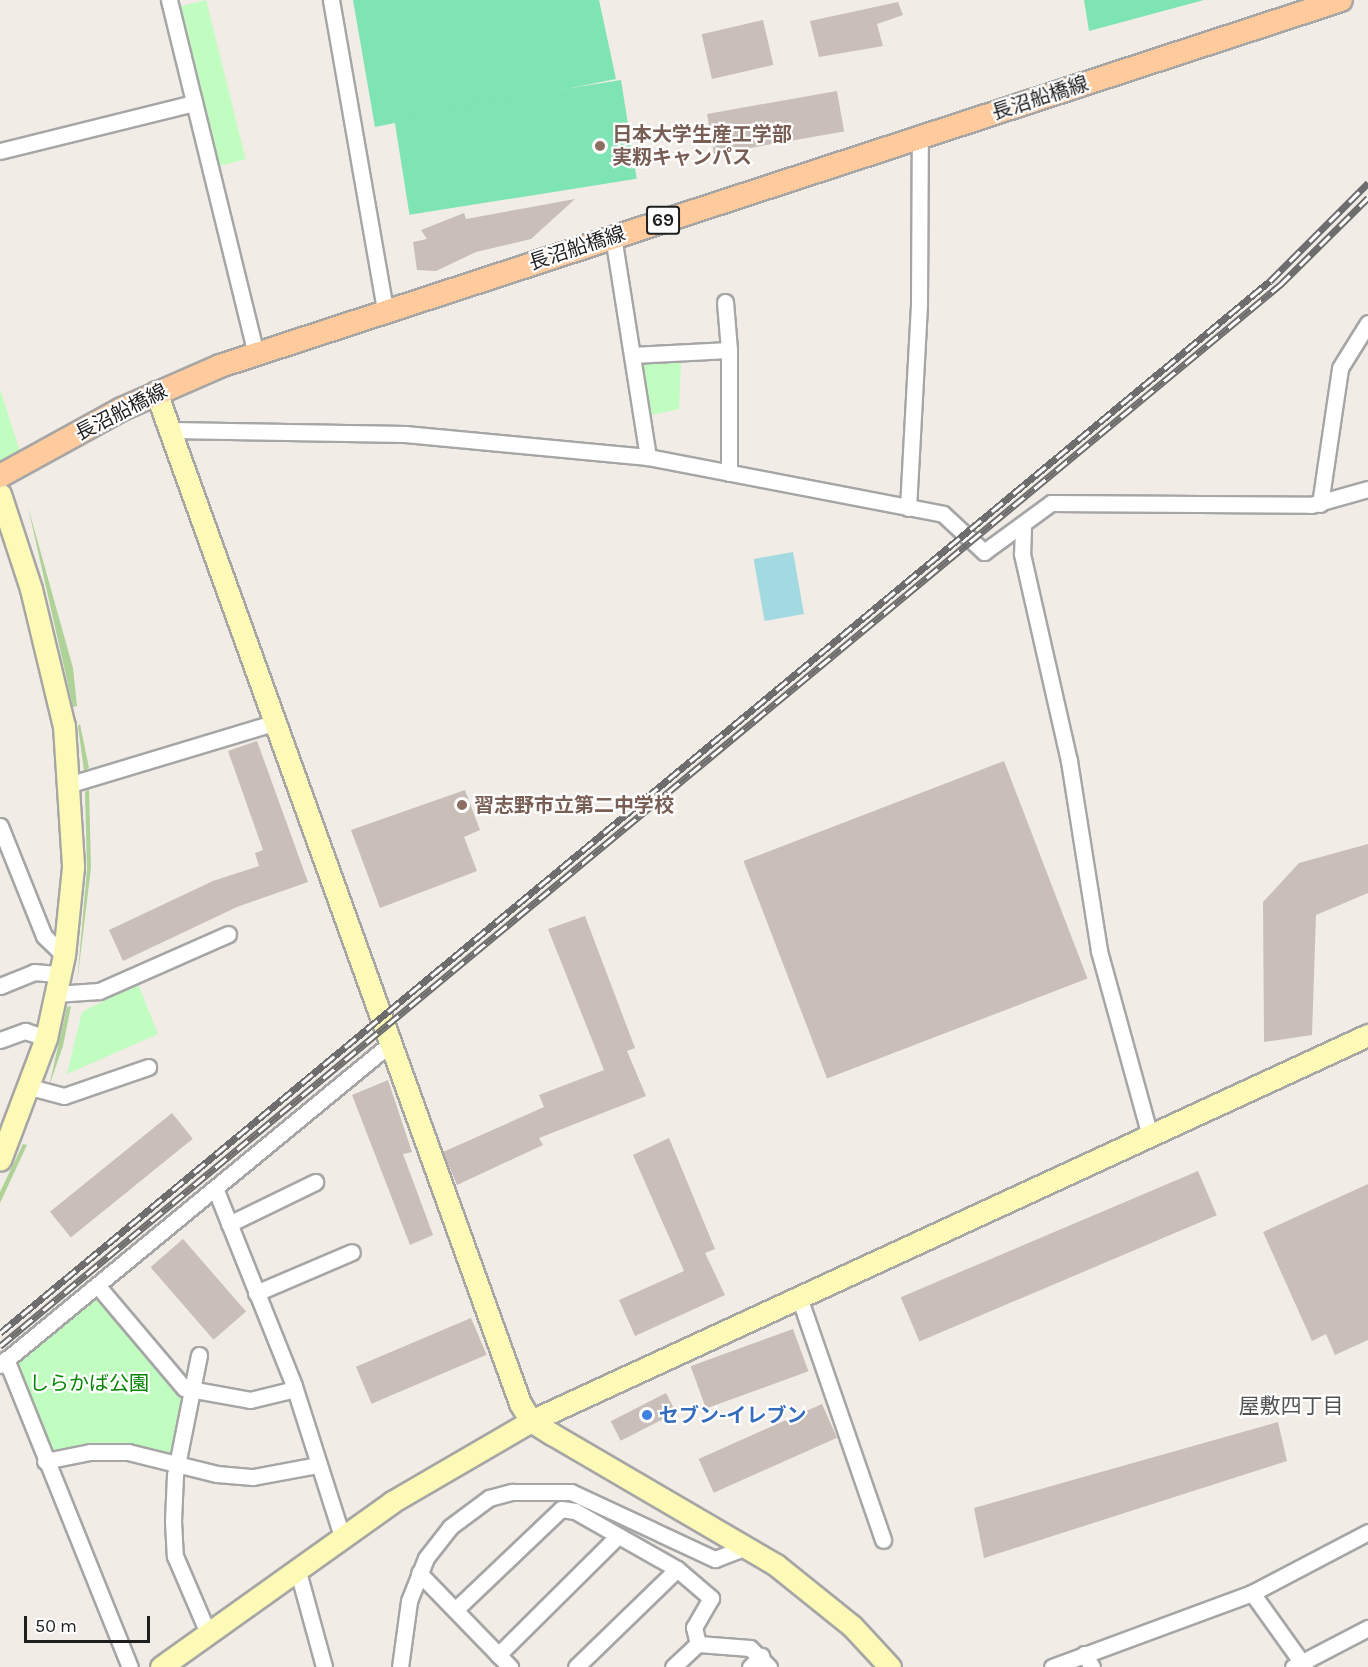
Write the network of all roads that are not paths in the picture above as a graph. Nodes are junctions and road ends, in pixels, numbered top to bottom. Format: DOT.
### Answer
graph roads {
  1 [pos="169,0"];
  2 [pos="330,0"];
  3 [pos="1341,0"];
  4 [pos="1316,4"];
  5 [pos="194,103"];
  6 [pos="920,137"];
  7 [pos="0,151"];
  8 [pos="614,236"];
  9 [pos="725,302"];
  10 [pos="385,311"];
  11 [pos="1368,323"];
  12 [pos="729,350"];
  13 [pos="256,355"];
  14 [pos="632,355"];
  15 [pos="156,392"];
  16 [pos="170,430"];
  17 [pos="648,457"];
  18 [pos="729,473"];
  19 [pos="0,476"];
  20 [pos="1368,489"];
  21 [pos="0,494"];
  22 [pos="1320,504"];
  23 [pos="908,508"];
  24 [pos="1023,528"];
  25 [pos="276,722"];
  26 [pos="71,784"];
  27 [pos="0,826"];
  28 [pos="228,934"];
  29 [pos="59,974"];
  30 [pos="0,986"];
  31 [pos="1368,1035"];
  32 [pos="46,1038"];
  33 [pos="0,1040"];
  34 [pos="391,1043"];
  35 [pos="148,1067"];
  36 [pos="30,1087"];
  37 [pos="1150,1136"];
  38 [pos="0,1160"];
  39 [pos="315,1182"];
  40 [pos="214,1188"];
  41 [pos="229,1224"];
  42 [pos="352,1252"];
  43 [pos="97,1285"];
  44 [pos="256,1293"];
  45 [pos="799,1297"];
  46 [pos="199,1355"];
  47 [pos="3,1362"];
  48 [pos="295,1389"];
  49 [pos="191,1390"];
  50 [pos="531,1421"];
  51 [pos="45,1461"];
  52 [pos="177,1465"];
  53 [pos="317,1466"];
  54 [pos="1368,1532"];
  55 [pos="342,1536"];
  56 [pos="618,1536"];
  57 [pos="883,1540"];
  58 [pos="746,1547"];
  59 [pos="297,1568"];
  60 [pos="677,1569"];
  61 [pos="418,1573"];
  62 [pos="1252,1593"];
  63 [pos="455,1610"];
  64 [pos="1368,1628"];
  65 [pos="208,1633"];
  66 [pos="698,1644"];
  67 [pos="1088,1661"];
  68 [pos="502,1662"];
  69 [pos="765,1662"];
  70 [pos="1300,1666"];
  71 [pos="130,1667"];
  72 [pos="161,1667"];
  73 [pos="324,1667"];
  74 [pos="400,1667"];
  75 [pos="576,1667"];
  76 [pos="673,1667"];
  77 [pos="750,1667"];
  78 [pos="890,1667"];
  79 [pos="1052,1667"];
  1 -- 5 [label="street"];
  2 -- 10 [label="street"];
  3 -- 4 [label="main road, 長沼船橋線 / 69"];
  4 -- 6 [label="main road, 長沼船橋線 / 69"];
  5 -- 7 [label="street"];
  5 -- 13 [label="street"];
  6 -- 8 [label="main road, 長沼船橋線 / 69"];
  6 -- 23 [label="street"];
  8 -- 10 [label="main road, 長沼船橋線 / 69"];
  8 -- 14 [label="street"];
  9 -- 12 [label="street"];
  10 -- 13 [label="main road, 長沼船橋線 / 69"];
  11 -- 22 [label="street"];
  12 -- 14 [label="street"];
  12 -- 18 [label="street"];
  13 -- 15 [label="main road, 長沼船橋線 / 69"];
  14 -- 17 [label="street"];
  15 -- 16 [label="street"];
  15 -- 19 [label="main road, 長沼船橋線 / 69"];
  16 -- 17 [label="street"];
  16 -- 25 [label="street"];
  17 -- 18 [label="street"];
  18 -- 23 [label="street"];
  20 -- 22 [label="street"];
  21 -- 26 [label="street"];
  22 -- 24 [label="street"];
  23 -- 24 [label="street"];
  24 -- 37 [label="street"];
  25 -- 26 [label="street"];
  25 -- 34 [label="street"];
  26 -- 29 [label="street"];
  27 -- 29 [label="street"];
  28 -- 29 [label="street"];
  29 -- 30 [label="street"];
  29 -- 32 [label="street"];
  31 -- 37 [label="street"];
  32 -- 33 [label="street"];
  32 -- 36 [label="street"];
  34 -- 40 [label="street"];
  34 -- 50 [label="street"];
  35 -- 36 [label="street"];
  36 -- 38 [label="street"];
  37 -- 45 [label="street"];
  39 -- 41 [label="street"];
  40 -- 41 [label="street"];
  40 -- 43 [label="street"];
  41 -- 44 [label="street"];
  42 -- 44 [label="street"];
  43 -- 47 [label="street"];
  43 -- 49 [label="street"];
  44 -- 48 [label="street"];
  45 -- 50 [label="street"];
  45 -- 57 [label="street"];
  46 -- 49 [label="street"];
  47 -- 51 [label="street"];
  48 -- 49 [label="street"];
  48 -- 53 [label="street"];
  49 -- 52 [label="street"];
  50 -- 55 [label="street"];
  50 -- 58 [label="street"];
  51 -- 52 [label="street"];
  51 -- 71 [label="street"];
  52 -- 53 [label="street"];
  52 -- 65 [label="street"];
  53 -- 55 [label="street"];
  54 -- 62 [label="street"];
  55 -- 59 [label="street"];
  56 -- 60 [label="street"];
  56 -- 63 [label="street"];
  56 -- 68 [label="street"];
  58 -- 61 [label="street"];
  58 -- 78 [label="street"];
  59 -- 65 [label="street"];
  59 -- 73 [label="street"];
  60 -- 66 [label="street"];
  60 -- 75 [label="street"];
  61 -- 63 [label="street"];
  61 -- 74 [label="street"];
  62 -- 67 [label="street"];
  62 -- 70 [label="street"];
  63 -- 68 [label="street"];
  64 -- 70 [label="street"];
  65 -- 72 [label="street"];
  66 -- 69 [label="street"];
  66 -- 76 [label="street"];
  67 -- 79 [label="street"];
  69 -- 77 [label="street"];
}
